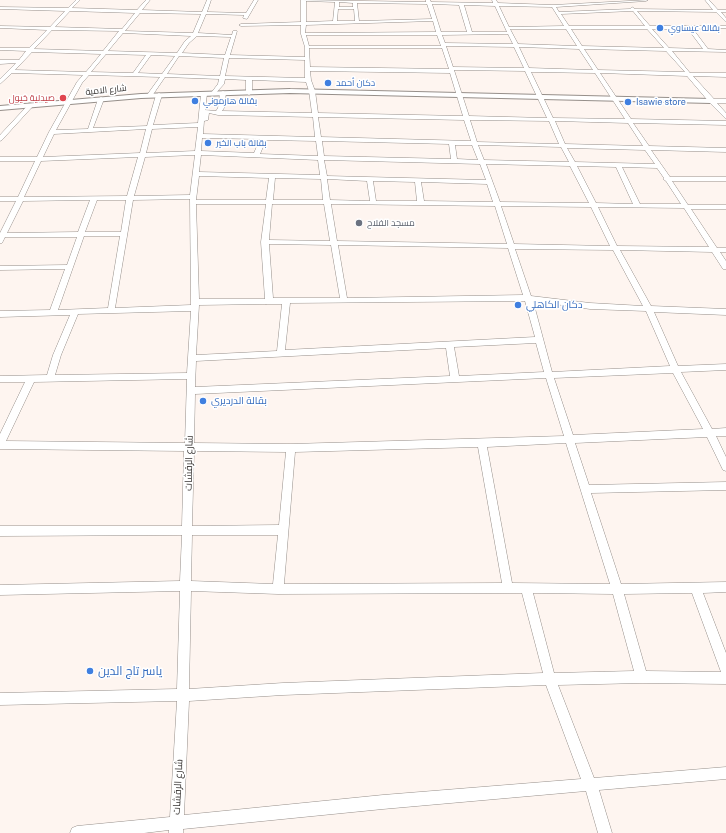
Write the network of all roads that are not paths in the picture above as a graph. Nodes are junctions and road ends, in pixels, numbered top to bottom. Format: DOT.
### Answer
graph roads {
  1 [pos="78,0"];
  2 [pos="148,0"];
  3 [pos="209,0"];
  4 [pos="256,0"];
  5 [pos="304,0"];
  6 [pos="327,0"];
  7 [pos="646,0"];
  8 [pos="707,0"];
  9 [pos="337,1"];
  10 [pos="355,1"];
  11 [pos="626,1"];
  12 [pos="428,2"];
  13 [pos="495,2"];
  14 [pos="579,2"];
  15 [pos="461,4"];
  16 [pos="553,6"];
  17 [pos="0,8"];
  18 [pos="337,8"];
  19 [pos="356,8"];
  20 [pos="68,10"];
  21 [pos="634,10"];
  22 [pos="717,11"];
  23 [pos="726,11"];
  24 [pos="139,12"];
  25 [pos="204,13"];
  26 [pos="558,13"];
  27 [pos="248,14"];
  28 [pos="434,20"];
  29 [pos="726,21"];
  30 [pos="357,22"];
  31 [pos="304,23"];
  32 [pos="335,23"];
  33 [pos="240,25"];
  34 [pos="567,27"];
  35 [pos="648,27"];
  36 [pos="726,27"];
  37 [pos="0,28"];
  38 [pos="690,28"];
  39 [pos="50,29"];
  40 [pos="122,31"];
  41 [pos="508,31"];
  42 [pos="470,33"];
  43 [pos="303,34"];
  44 [pos="439,34"];
  45 [pos="195,35"];
  46 [pos="233,36"];
  47 [pos="443,45"];
  48 [pos="307,46"];
  49 [pos="516,46"];
  50 [pos="582,48"];
  51 [pos="0,49"];
  52 [pos="668,50"];
  53 [pos="29,51"];
  54 [pos="707,51"];
  55 [pos="726,51"];
  56 [pos="104,53"];
  57 [pos="149,55"];
  58 [pos="178,56"];
  59 [pos="226,58"];
  60 [pos="307,59"];
  61 [pos="19,61"];
  62 [pos="0,62"];
  63 [pos="308,69"];
  64 [pos="452,69"];
  65 [pos="527,69"];
  66 [pos="10,71"];
  67 [pos="597,71"];
  68 [pos="688,73"];
  69 [pos="87,74"];
  70 [pos="134,75"];
  71 [pos="726,75"];
  72 [pos="163,76"];
  73 [pos="222,78"];
  74 [pos="248,81"];
  75 [pos="0,82"];
  76 [pos="310,85"];
  77 [pos="290,88"];
  78 [pos="249,92"];
  79 [pos="214,93"];
  80 [pos="223,93"];
  81 [pos="204,94"];
  82 [pos="159,95"];
  83 [pos="460,95"];
  84 [pos="150,96"];
  85 [pos="540,96"];
  86 [pos="614,98"];
  87 [pos="101,99"];
  88 [pos="711,101"];
  89 [pos="726,101"];
  90 [pos="67,104"];
  91 [pos="30,106"];
  92 [pos="0,108"];
  93 [pos="218,113"];
  94 [pos="314,114"];
  95 [pos="467,117"];
  96 [pos="726,117"];
  97 [pos="551,118"];
  98 [pos="629,120"];
  99 [pos="726,123"];
  100 [pos="200,125"];
  101 [pos="149,127"];
  102 [pos="90,130"];
  103 [pos="52,132"];
  104 [pos="202,136"];
  105 [pos="264,137"];
  106 [pos="0,139"];
  107 [pos="318,139"];
  108 [pos="452,142"];
  109 [pos="474,142"];
  110 [pos="563,145"];
  111 [pos="647,147"];
  112 [pos="726,150"];
  113 [pos="198,153"];
  114 [pos="141,155"];
  115 [pos="256,155"];
  116 [pos="321,158"];
  117 [pos="0,159"];
  118 [pos="39,159"];
  119 [pos="454,161"];
  120 [pos="482,161"];
  121 [pos="572,164"];
  122 [pos="618,166"];
  123 [pos="659,166"];
  124 [pos="196,174"];
  125 [pos="272,176"];
  126 [pos="324,178"];
  127 [pos="370,178"];
  128 [pos="666,179"];
  129 [pos="726,179"];
  130 [pos="418,180"];
  131 [pos="490,182"];
  132 [pos="130,198"];
  133 [pos="0,199"];
  134 [pos="20,199"];
  135 [pos="94,199"];
  136 [pos="193,200"];
  137 [pos="269,201"];
  138 [pos="327,202"];
  139 [pos="373,202"];
  140 [pos="421,204"];
  141 [pos="496,204"];
  142 [pos="593,204"];
  143 [pos="637,205"];
  144 [pos="684,206"];
  145 [pos="726,207"];
  146 [pos="80,234"];
  147 [pos="123,234"];
  148 [pos="1,237"];
  149 [pos="265,242"];
  150 [pos="334,242"];
  151 [pos="511,246"];
  152 [pos="615,248"];
  153 [pos="716,250"];
  154 [pos="726,250"];
  155 [pos="69,267"];
  156 [pos="726,267"];
  157 [pos="0,268"];
  158 [pos="528,298"];
  159 [pos="344,301"];
  160 [pos="269,302"];
  161 [pos="286,302"];
  162 [pos="194,305"];
  163 [pos="648,308"];
  164 [pos="111,311"];
  165 [pos="54,312"];
  166 [pos="75,312"];
  167 [pos="726,312"];
  168 [pos="0,314"];
  169 [pos="539,340"];
  170 [pos="449,344"];
  171 [pos="281,353"];
  172 [pos="191,358"];
  173 [pos="726,367"];
  174 [pos="675,369"];
  175 [pos="549,375"];
  176 [pos="191,376"];
  177 [pos="0,379"];
  178 [pos="31,379"];
  179 [pos="50,379"];
  180 [pos="455,379"];
  181 [pos="190,391"];
  182 [pos="726,432"];
  183 [pos="710,433"];
  184 [pos="570,438"];
  185 [pos="482,443"];
  186 [pos="0,444"];
  187 [pos="189,446"];
  188 [pos="291,448"];
  189 [pos="726,467"];
  190 [pos="726,486"];
  191 [pos="586,489"];
  192 [pos="0,530"];
  193 [pos="283,530"];
  194 [pos="188,532"];
  195 [pos="186,586"];
  196 [pos="726,587"];
  197 [pos="508,588"];
  198 [pos="696,588"];
  199 [pos="278,589"];
  200 [pos="526,589"];
  201 [pos="617,589"];
  202 [pos="0,590"];
  203 [pos="726,668"];
  204 [pos="642,677"];
  205 [pos="726,678"];
  206 [pos="550,679"];
  207 [pos="183,695"];
  208 [pos="0,699"];
  209 [pos="726,773"];
  210 [pos="590,784"];
  211 [pos="176,828"];
  212 [pos="77,833"];
  213 [pos="605,833"];
  1 -- 20 [label="street"];
  2 -- 24 [label="street"];
  3 -- 25 [label="street"];
  4 -- 27 [label="street"];
  5 -- 6 [label="street"];
  5 -- 31 [label="street"];
  6 -- 9 [label="street"];
  7 -- 11 [label="street"];
  8 -- 22 [label="street"];
  9 -- 10 [label="street"];
  9 -- 18 [label="street"];
  10 -- 12 [label="street"];
  10 -- 19 [label="street"];
  11 -- 14 [label="street"];
  11 -- 21 [label="street"];
  12 -- 15 [label="street"];
  12 -- 28 [label="street"];
  13 -- 15 [label="street"];
  13 -- 16 [label="street"];
  13 -- 41 [label="street"];
  14 -- 16 [label="street"];
  15 -- 42 [label="street"];
  16 -- 26 [label="street"];
  17 -- 20 [label="street"];
  18 -- 19 [label="street"];
  18 -- 32 [label="street"];
  19 -- 30 [label="street"];
  20 -- 24 [label="street"];
  20 -- 39 [label="street"];
  21 -- 22 [label="street"];
  21 -- 26 [label="street"];
  21 -- 35 [label="street"];
  22 -- 23 [label="street"];
  22 -- 29 [label="street"];
  24 -- 25 [label="street"];
  24 -- 40 [label="street"];
  25 -- 27 [label="street"];
  25 -- 45 [label="street"];
  26 -- 34 [label="street"];
  27 -- 33 [label="street"];
  28 -- 30 [label="street"];
  28 -- 44 [label="street"];
  30 -- 32 [label="street"];
  31 -- 32 [label="street"];
  31 -- 33 [label="street"];
  31 -- 43 [label="street"];
  33 -- 46 [label="street"];
  34 -- 35 [label="street"];
  34 -- 41 [label="street"];
  34 -- 50 [label="street"];
  35 -- 38 [label="street"];
  35 -- 52 [label="street"];
  36 -- 38 [label="street"];
  37 -- 39 [label="street"];
  38 -- 54 [label="street"];
  39 -- 40 [label="street"];
  39 -- 53 [label="street"];
  40 -- 45 [label="street"];
  40 -- 56 [label="street"];
  41 -- 42 [label="street"];
  41 -- 49 [label="street"];
  42 -- 44 [label="street"];
  43 -- 44 [label="street"];
  43 -- 48 [label="street"];
  44 -- 47 [label="street"];
  45 -- 46 [label="street"];
  45 -- 58 [label="street"];
  46 -- 59 [label="street"];
  47 -- 48 [label="street"];
  47 -- 49 [label="street"];
  47 -- 64 [label="street"];
  48 -- 60 [label="street"];
  49 -- 50 [label="street"];
  49 -- 65 [label="street"];
  50 -- 52 [label="street"];
  50 -- 67 [label="street"];
  51 -- 53 [label="street"];
  52 -- 54 [label="street"];
  52 -- 68 [label="street"];
  53 -- 56 [label="street"];
  53 -- 61 [label="street"];
  54 -- 55 [label="street"];
  56 -- 57 [label="street"];
  56 -- 69 [label="street"];
  57 -- 58 [label="street"];
  57 -- 70 [label="street"];
  58 -- 59 [label="street"];
  58 -- 72 [label="street"];
  59 -- 60 [label="street"];
  59 -- 73 [label="street"];
  60 -- 63 [label="street"];
  61 -- 62 [label="street"];
  61 -- 66 [label="street"];
  63 -- 64 [label="street"];
  63 -- 76 [label="street"];
  64 -- 65 [label="street"];
  64 -- 83 [label="street"];
  65 -- 67 [label="street"];
  65 -- 85 [label="street"];
  66 -- 69 [label="street"];
  66 -- 75 [label="street"];
  67 -- 68 [label="street"];
  67 -- 86 [label="street"];
  68 -- 71 [label="street"];
  68 -- 88 [label="street"];
  69 -- 70 [label="street"];
  69 -- 90 [label="street"];
  70 -- 72 [label="street"];
  72 -- 73 [label="street"];
  72 -- 84 [label="street"];
  73 -- 74 [label="street"];
  73 -- 79 [label="street"];
  74 -- 76 [label="street"];
  74 -- 77 [label="street"];
  74 -- 78 [label="street"];
  76 -- 77 [label="street, شارع الامية"];
  76 -- 83 [label="street, شارع الامية"];
  76 -- 94 [label="street"];
  77 -- 78 [label="street, شارع الامية"];
  78 -- 80 [label="street, شارع الامية"];
  79 -- 80 [label="street, شارع الامية"];
  79 -- 81 [label="street, شارع الامية"];
  80 -- 93 [label="street"];
  81 -- 82 [label="street, شارع الامية"];
  81 -- 100 [label="street, شارع الرقشات"];
  82 -- 84 [label="street, شارع الامية"];
  82 -- 101 [label="street"];
  83 -- 85 [label="street, شارع الامية"];
  83 -- 95 [label="street"];
  84 -- 87 [label="street, شارع الامية"];
  85 -- 86 [label="street, شارع الامية"];
  85 -- 97 [label="street"];
  86 -- 88 [label="street, شارع الامية"];
  86 -- 98 [label="street"];
  87 -- 90 [label="street, شارع الامية"];
  87 -- 102 [label="street"];
  88 -- 89 [label="street"];
  88 -- 96 [label="street"];
  90 -- 91 [label="street, شارع الامية"];
  90 -- 103 [label="street"];
  91 -- 92 [label="street, شارع الامية"];
  91 -- 106 [label="street"];
  93 -- 94 [label="street"];
  93 -- 104 [label="street"];
  94 -- 95 [label="street"];
  94 -- 107 [label="street"];
  95 -- 97 [label="street"];
  95 -- 109 [label="street"];
  97 -- 98 [label="street"];
  97 -- 110 [label="street"];
  98 -- 99 [label="street"];
  98 -- 111 [label="street"];
  100 -- 101 [label="street"];
  100 -- 104 [label="street, شارع الرقشات"];
  101 -- 102 [label="street"];
  101 -- 114 [label="street"];
  102 -- 103 [label="street"];
  103 -- 118 [label="street"];
  104 -- 105 [label="street"];
  104 -- 113 [label="street, شارع الرقشات"];
  105 -- 107 [label="street"];
  105 -- 115 [label="street"];
  107 -- 108 [label="street"];
  107 -- 116 [label="street"];
  108 -- 109 [label="street"];
  108 -- 119 [label="street"];
  109 -- 110 [label="street"];
  109 -- 120 [label="street"];
  110 -- 111 [label="street"];
  110 -- 121 [label="street"];
  111 -- 112 [label="street"];
  111 -- 123 [label="street"];
  113 -- 114 [label="street"];
  113 -- 115 [label="street"];
  113 -- 124 [label="street, شارع الرقشات"];
  114 -- 118 [label="street"];
  114 -- 132 [label="street"];
  115 -- 116 [label="street"];
  116 -- 119 [label="street"];
  116 -- 126 [label="street"];
  117 -- 118 [label="street"];
  118 -- 134 [label="street"];
  119 -- 120 [label="street"];
  120 -- 121 [label="street"];
  120 -- 131 [label="street"];
  121 -- 122 [label="street"];
  121 -- 142 [label="street"];
  122 -- 123 [label="street"];
  122 -- 143 [label="street"];
  123 -- 128 [label="street"];
  124 -- 125 [label="street"];
  124 -- 136 [label="street, شارع الرقشات"];
  125 -- 126 [label="street"];
  125 -- 137 [label="street"];
  126 -- 127 [label="street"];
  126 -- 138 [label="street"];
  127 -- 130 [label="street"];
  127 -- 139 [label="street"];
  128 -- 129 [label="street"];
  128 -- 144 [label="street"];
  130 -- 131 [label="street"];
  130 -- 140 [label="street"];
  131 -- 141 [label="street"];
  132 -- 135 [label="street"];
  132 -- 136 [label="street"];
  132 -- 147 [label="street"];
  133 -- 134 [label="street"];
  134 -- 135 [label="street"];
  134 -- 148 [label="street"];
  135 -- 146 [label="street"];
  136 -- 137 [label="street"];
  136 -- 162 [label="street, شارع الرقشات"];
  137 -- 138 [label="street"];
  137 -- 149 [label="street"];
  138 -- 139 [label="street"];
  138 -- 150 [label="street"];
  139 -- 140 [label="street"];
  140 -- 141 [label="street"];
  141 -- 142 [label="street"];
  141 -- 151 [label="street"];
  142 -- 143 [label="street"];
  142 -- 152 [label="street"];
  143 -- 144 [label="street"];
  144 -- 145 [label="street"];
  144 -- 153 [label="street"];
  146 -- 147 [label="street"];
  146 -- 148 [label="street"];
  146 -- 155 [label="street"];
  147 -- 164 [label="street"];
  149 -- 150 [label="street"];
  149 -- 160 [label="street"];
  150 -- 151 [label="street"];
  150 -- 159 [label="street"];
  151 -- 152 [label="street"];
  151 -- 158 [label="street"];
  152 -- 153 [label="street"];
  152 -- 163 [label="street"];
  153 -- 154 [label="street"];
  153 -- 156 [label="street"];
  155 -- 157 [label="street"];
  155 -- 165 [label="street"];
  158 -- 159 [label="street"];
  158 -- 163 [label="street"];
  158 -- 169 [label="street"];
  159 -- 161 [label="street"];
  160 -- 161 [label="street"];
  160 -- 162 [label="street"];
  161 -- 171 [label="street"];
  162 -- 164 [label="street"];
  162 -- 172 [label="street, شارع الرقشات"];
  163 -- 167 [label="street"];
  163 -- 174 [label="street"];
  164 -- 166 [label="street"];
  165 -- 166 [label="street"];
  165 -- 168 [label="street"];
  166 -- 179 [label="street"];
  169 -- 170 [label="street"];
  169 -- 175 [label="street"];
  170 -- 171 [label="street"];
  170 -- 180 [label="street"];
  171 -- 172 [label="street"];
  172 -- 176 [label="street, شارع الرقشات"];
  173 -- 174 [label="street"];
  174 -- 175 [label="street"];
  174 -- 183 [label="street"];
  175 -- 180 [label="street"];
  175 -- 184 [label="street"];
  176 -- 179 [label="street"];
  176 -- 181 [label="street, شارع الرقشات"];
  177 -- 178 [label="street"];
  178 -- 179 [label="street"];
  178 -- 186 [label="street"];
  180 -- 181 [label="street"];
  181 -- 187 [label="street, شارع الرقشات"];
  182 -- 183 [label="street"];
  183 -- 184 [label="street"];
  183 -- 189 [label="street"];
  184 -- 185 [label="street"];
  184 -- 191 [label="street"];
  185 -- 188 [label="street"];
  185 -- 197 [label="street"];
  186 -- 187 [label="street"];
  187 -- 188 [label="street"];
  187 -- 194 [label="street, شارع الرقشات"];
  188 -- 193 [label="street"];
  190 -- 191 [label="street"];
  191 -- 201 [label="street"];
  192 -- 194 [label="street"];
  193 -- 194 [label="street"];
  193 -- 199 [label="street"];
  194 -- 195 [label="street, شارع الرقشات"];
  195 -- 199 [label="street"];
  195 -- 202 [label="street"];
  195 -- 207 [label="street, شارع الرقشات"];
  196 -- 198 [label="street"];
  197 -- 199 [label="street"];
  197 -- 200 [label="street"];
  198 -- 201 [label="street"];
  198 -- 203 [label="street"];
  200 -- 201 [label="street"];
  200 -- 206 [label="street"];
  201 -- 204 [label="street"];
  204 -- 205 [label="street"];
  204 -- 206 [label="street"];
  206 -- 207 [label="street"];
  206 -- 210 [label="street"];
  207 -- 208 [label="street"];
  207 -- 211 [label="street, شارع الرقشات"];
  209 -- 210 [label="street"];
  210 -- 211 [label="street"];
  210 -- 213 [label="street"];
  211 -- 212 [label="street"];
}
